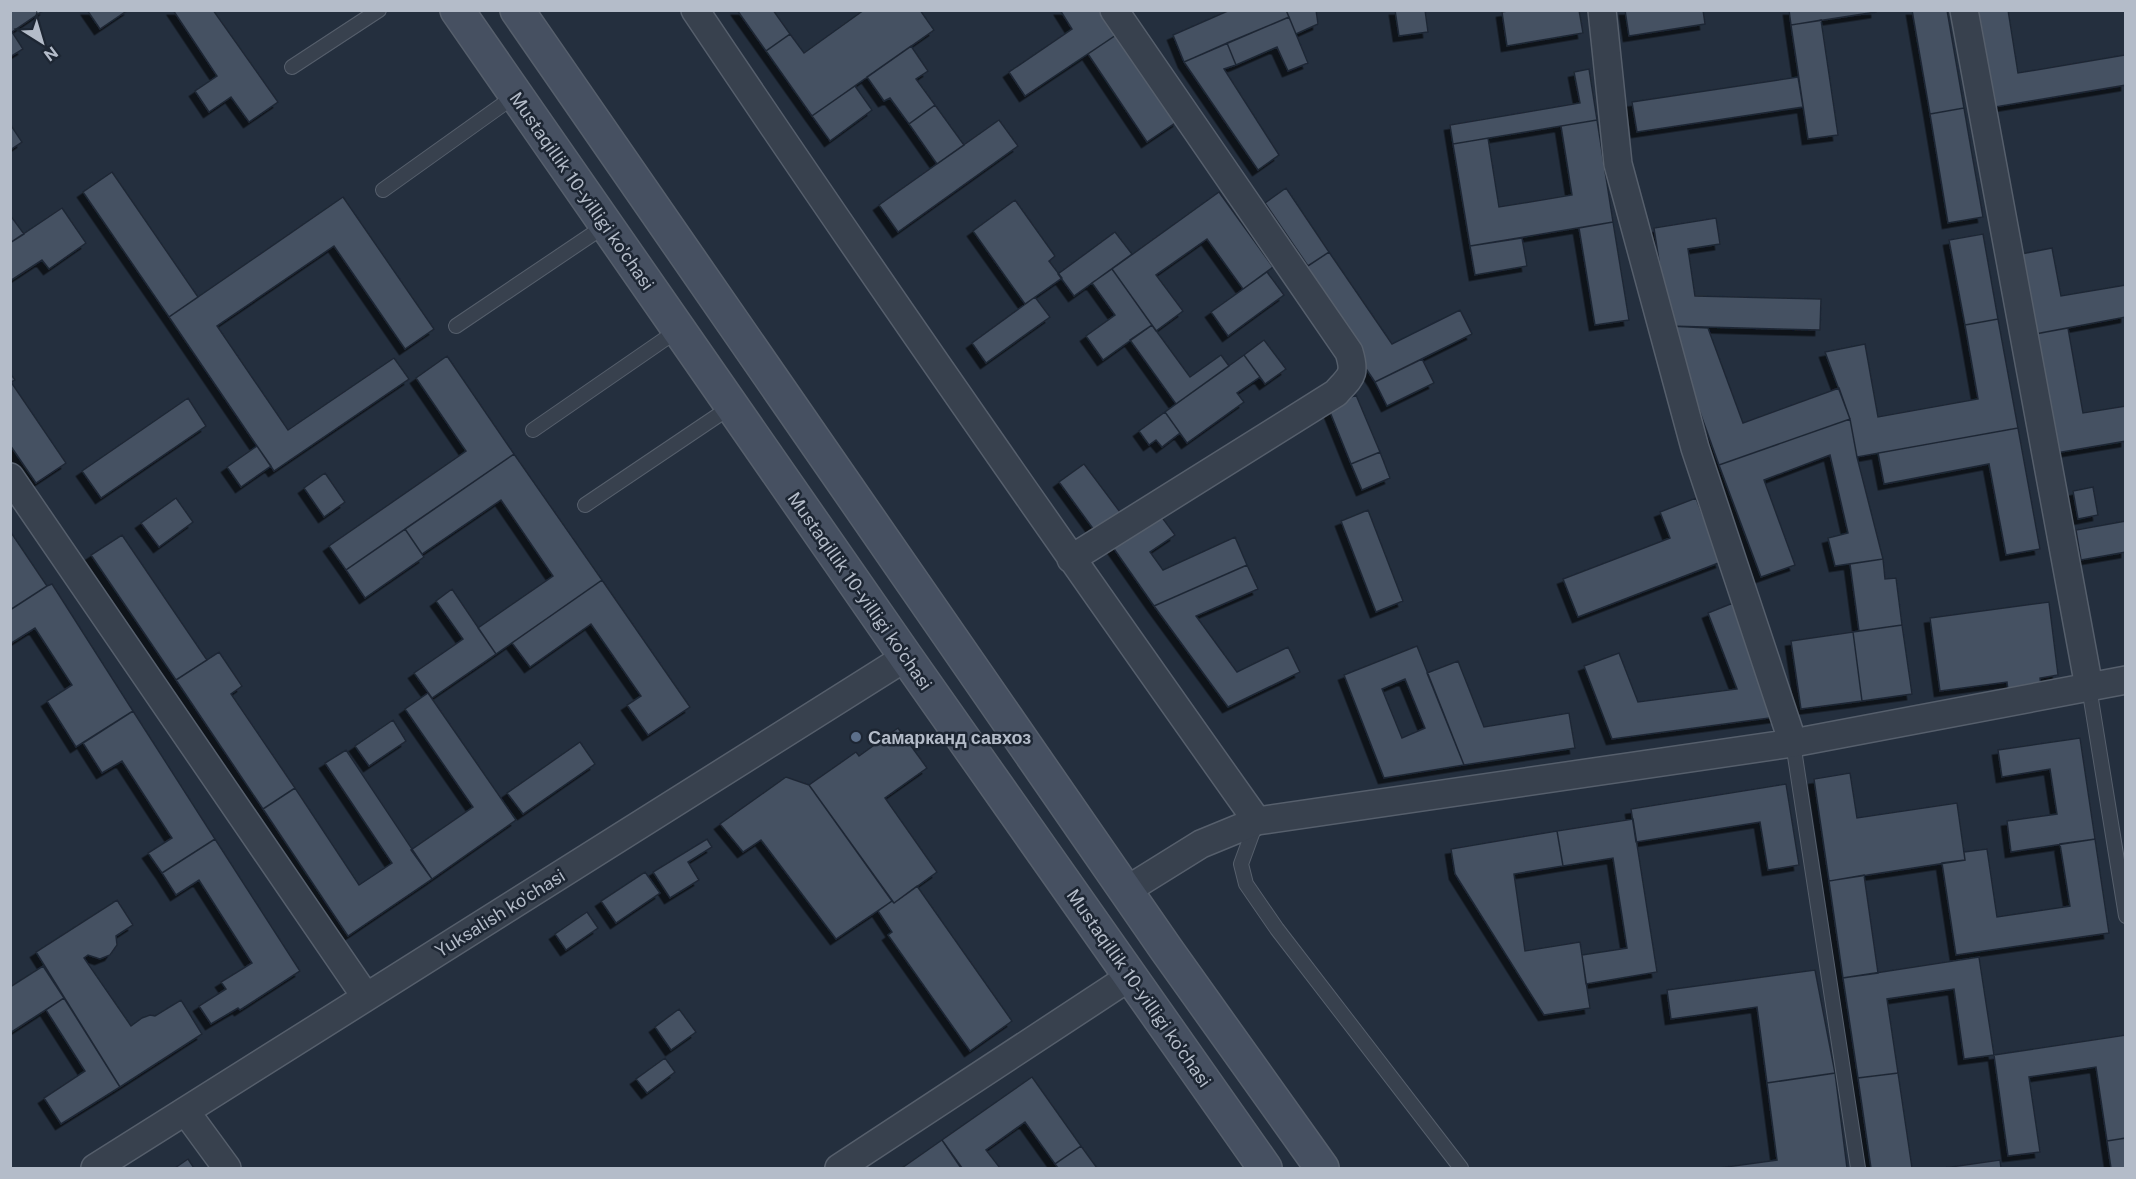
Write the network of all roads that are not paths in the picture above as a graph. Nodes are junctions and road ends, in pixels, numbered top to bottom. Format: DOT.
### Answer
graph roads {
  1 [pos="379,10"];
  2 [pos="457,10"];
  3 [pos="517,10"];
  4 [pos="695,10"];
  5 [pos="1114,10"];
  6 [pos="1602,10"];
  7 [pos="1964,10"];
  8 [pos="292,67"];
  9 [pos="516,95"];
  10 [pos="383,190"];
  11 [pos="606,225"];
  12 [pos="456,326"];
  13 [pos="678,330"];
  14 [pos="732,406"];
  15 [pos="533,430"];
  16 [pos="10,477"];
  17 [pos="585,505"];
  18 [pos="1071,559"];
  19 [pos="906,657"];
  20 [pos="2126,680"];
  21 [pos="2089,687"];
  22 [pos="1793,743"];
  23 [pos="1257,821"];
  24 [pos="1127,890"];
  25 [pos="2126,916"];
  26 [pos="1131,976"];
  27 [pos="366,997"];
  28 [pos="186,1112"];
  29 [pos="95,1168"];
  30 [pos="227,1168"];
  31 [pos="839,1168"];
  32 [pos="1265,1168"];
  33 [pos="1322,1168"];
  34 [pos="1461,1168"];
  35 [pos="1858,1168"];
  1 -- 8 [label="lane"];
  2 -- 9 [label="main road, Mustaqillik 10-yilligi ko'chasi"];
  3 -- 24 [label="main road"];
  4 -- 18 [label="street"];
  5 -- 18 [label="street"];
  6 -- 22 [label="street"];
  7 -- 21 [label="street"];
  9 -- 10 [label="lane"];
  9 -- 11 [label="main road, Mustaqillik 10-yilligi ko'chasi"];
  11 -- 12 [label="lane"];
  11 -- 13 [label="main road, Mustaqillik 10-yilligi ko'chasi"];
  13 -- 14 [label="main road, Mustaqillik 10-yilligi ko'chasi"];
  13 -- 15 [label="lane"];
  14 -- 17 [label="lane"];
  14 -- 19 [label="main road, Mustaqillik 10-yilligi ko'chasi"];
  16 -- 27 [label="street"];
  18 -- 23 [label="street"];
  19 -- 26 [label="main road, Mustaqillik 10-yilligi ko'chasi"];
  19 -- 27 [label="street, Yuksalish ko'chasi"];
  20 -- 21 [label="street"];
  21 -- 22 [label="street"];
  21 -- 25 [label="lane"];
  22 -- 23 [label="street"];
  22 -- 35 [label="lane"];
  23 -- 24 [label="street"];
  23 -- 34 [label="lane"];
  24 -- 33 [label="main road"];
  26 -- 31 [label="street"];
  26 -- 32 [label="main road, Mustaqillik 10-yilligi ko'chasi"];
  27 -- 28 [label="street, Yuksalish ko'chasi"];
  28 -- 29 [label="street, Yuksalish ko'chasi"];
  28 -- 30 [label="street"];
}
